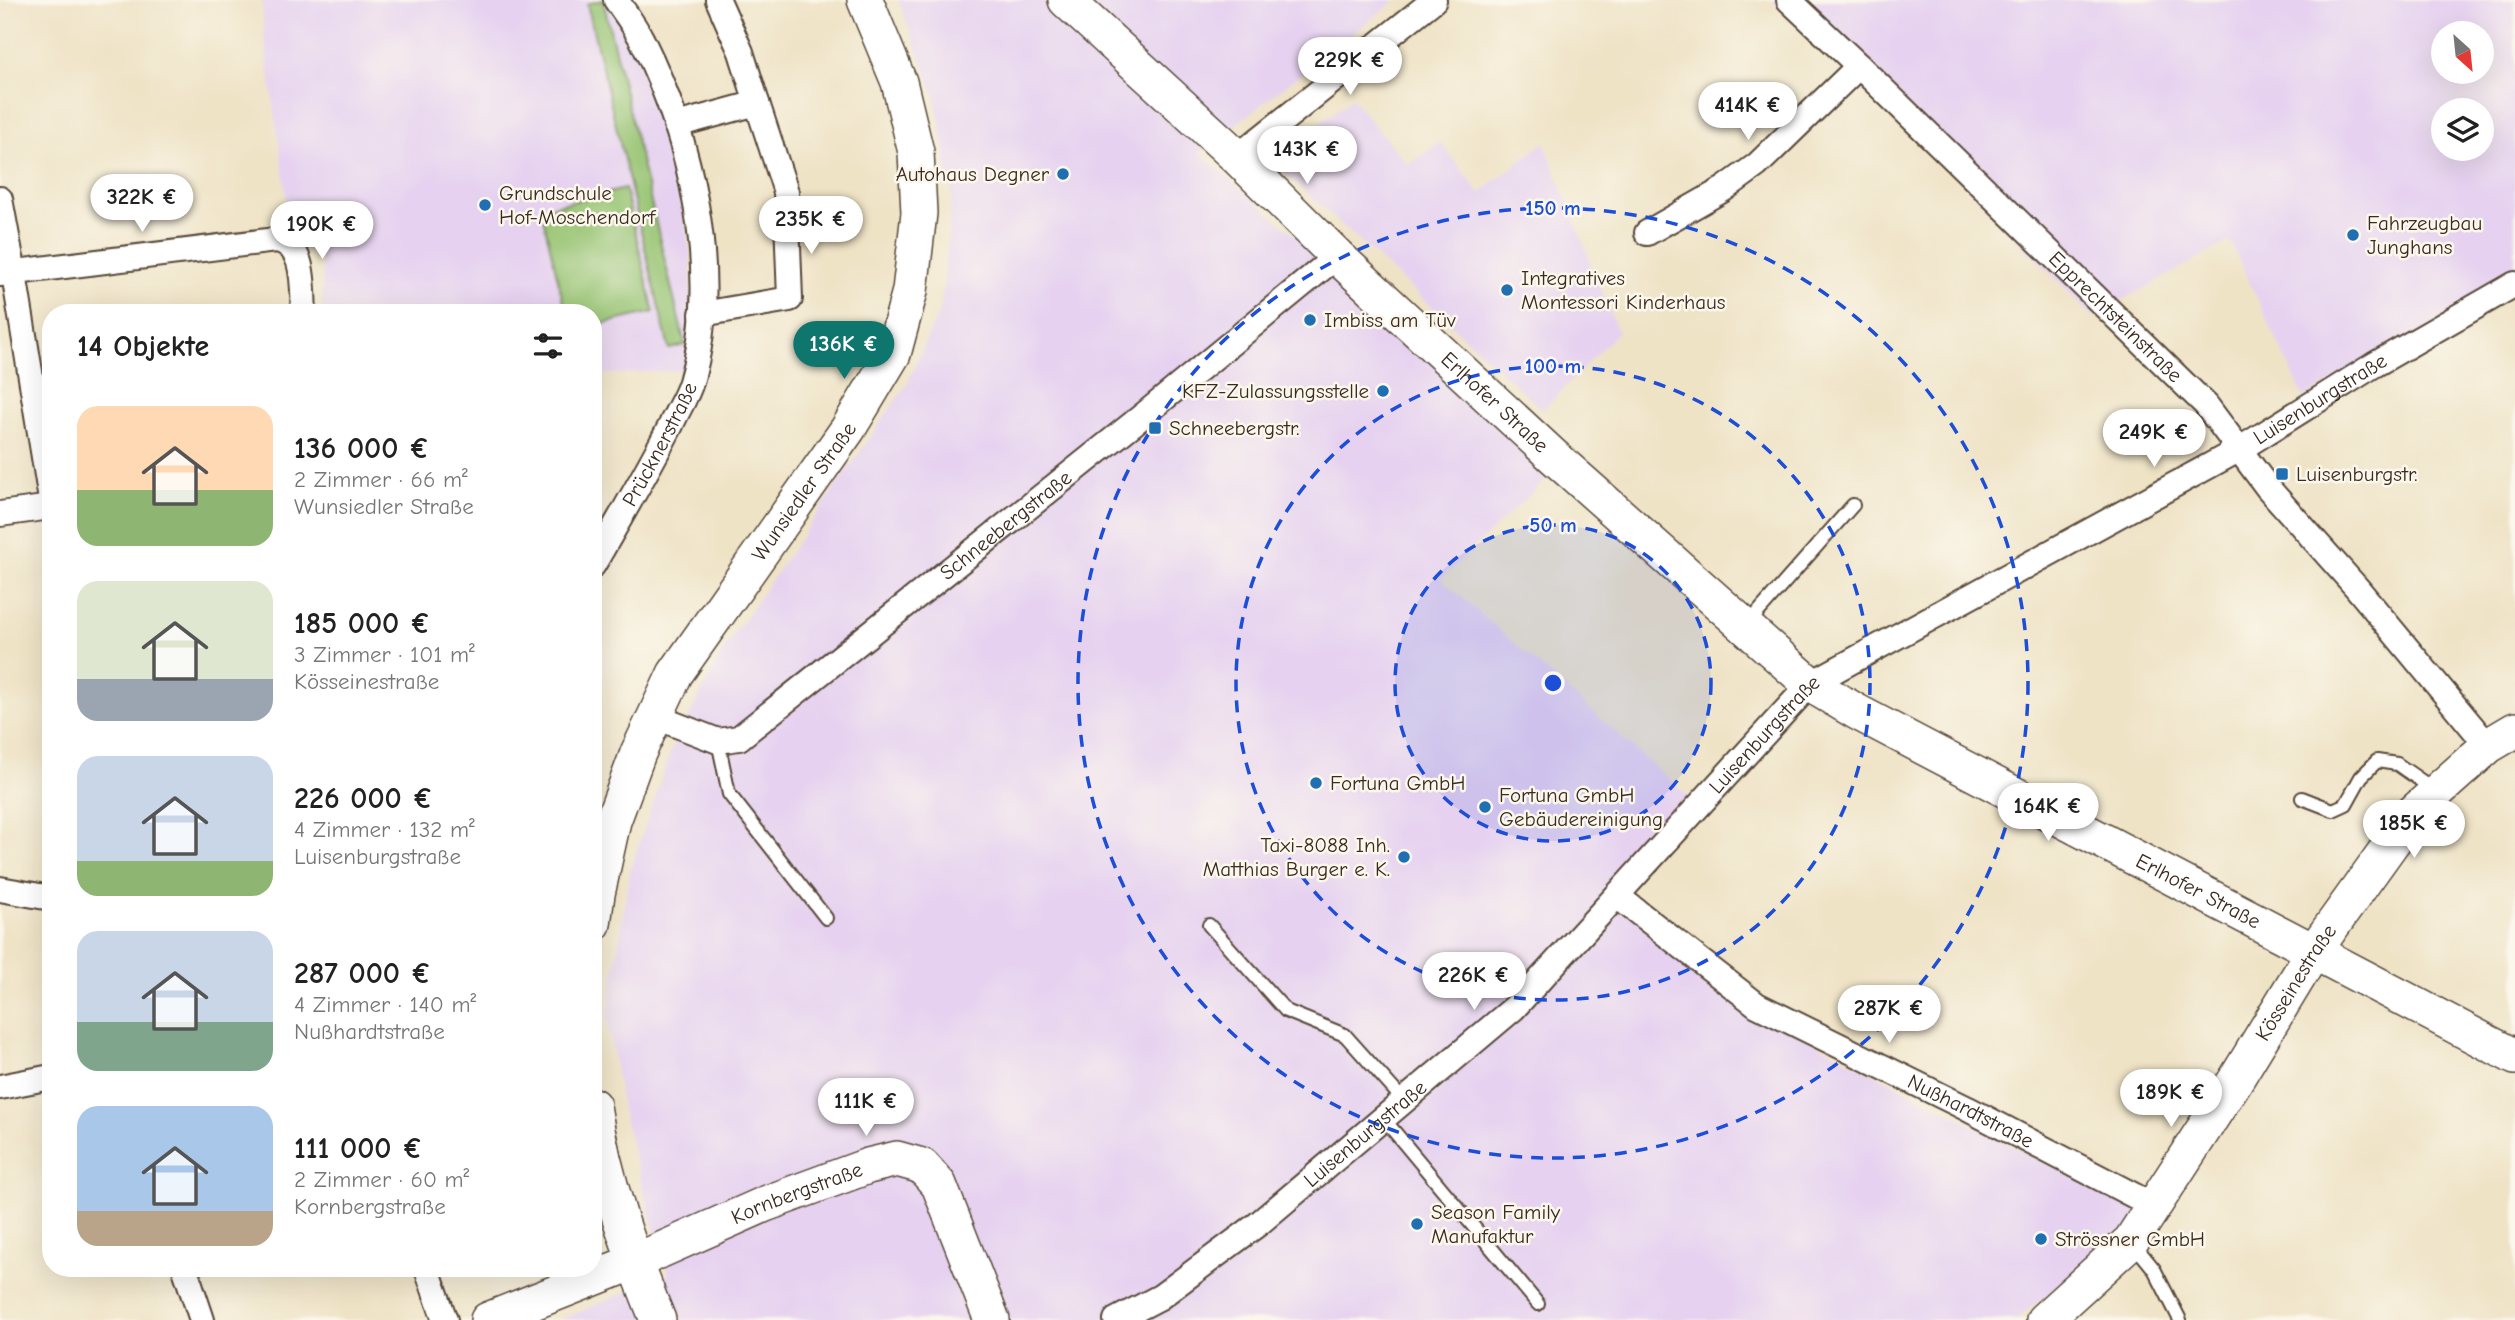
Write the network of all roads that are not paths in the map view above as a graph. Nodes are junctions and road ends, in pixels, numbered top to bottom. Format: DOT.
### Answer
graph roads {
  1 [pos="617,0"];
  2 [pos="718,0"];
  3 [pos="865,0"];
  4 [pos="1066,0"];
  5 [pos="1434,0"];
  6 [pos="1790,0"];
  7 [pos="1859,66"];
  8 [pos="757,103"];
  9 [pos="676,125"];
  10 [pos="1237,157"];
  11 [pos="0,199"];
  12 [pos="1647,233"];
  13 [pos="1337,256"];
  14 [pos="7,274"];
  15 [pos="2515,284"];
  16 [pos="303,304"];
  17 [pos="702,314"];
  18 [pos="2240,449"];
  19 [pos="42,454"];
  20 [pos="1853,505"];
  21 [pos="42,508"];
  22 [pos="0,514"];
  23 [pos="602,549"];
  24 [pos="1745,627"];
  25 [pos="1810,684"];
  26 [pos="656,717"];
  27 [pos="2502,738"];
  28 [pos="718,741"];
  29 [pos="2437,792"];
  30 [pos="2302,799"];
  31 [pos="602,871"];
  32 [pos="0,889"];
  33 [pos="42,896"];
  34 [pos="1616,896"];
  35 [pos="826,918"];
  36 [pos="1209,925"];
  37 [pos="2314,951"];
  38 [pos="2515,1057"];
  39 [pos="42,1079"];
  40 [pos="0,1087"];
  41 [pos="1404,1101"];
  42 [pos="1383,1118"];
  43 [pos="602,1149"];
  44 [pos="2154,1206"];
  45 [pos="2131,1241"];
  46 [pos="634,1262"];
  47 [pos="602,1275"];
  48 [pos="188,1277"];
  49 [pos="430,1277"];
  50 [pos="596,1277"];
  51 [pos="1538,1304"];
  52 [pos="202,1320"];
  53 [pos="446,1320"];
  54 [pos="488,1320"];
  55 [pos="657,1320"];
  56 [pos="992,1320"];
  57 [pos="1116,1320"];
  58 [pos="2043,1320"];
  59 [pos="2180,1320"];
  1 -- 9 [label="street, Prücknerstraße"];
  2 -- 8 [label="street"];
  3 -- 26 [label="street, Wunsiedler Straße"];
  4 -- 10 [label="street, Erlhofer Straße"];
  5 -- 10 [label="street"];
  6 -- 7 [label="street, Epprechtsteinstraße"];
  7 -- 12 [label="street"];
  7 -- 18 [label="street, Epprechtsteinstraße"];
  8 -- 9 [label="street"];
  8 -- 17 [label="street"];
  9 -- 17 [label="street, Prücknerstraße"];
  10 -- 13 [label="street, Erlhofer Straße"];
  11 -- 14 [label="street"];
  13 -- 24 [label="street, Erlhofer Straße"];
  13 -- 28 [label="street, Schneebergstraße"];
  14 -- 16 [label="street"];
  14 -- 19 [label="street"];
  15 -- 18 [label="street, Luisenburgstraße"];
  17 -- 23 [label="street, Prücknerstraße"];
  18 -- 25 [label="street, Luisenburgstraße"];
  18 -- 27 [label="street, Epprechtsteinstraße"];
  20 -- 24 [label="lane"];
  21 -- 22 [label="street"];
  24 -- 25 [label="street, Erlhofer Straße"];
  25 -- 34 [label="street, Luisenburgstraße"];
  25 -- 37 [label="street, Erlhofer Straße"];
  26 -- 28 [label="street"];
  26 -- 31 [label="street, Wunsiedler Straße"];
  27 -- 29 [label="street, Kösseinestraße"];
  28 -- 35 [label="lane"];
  29 -- 30 [label="lane"];
  29 -- 37 [label="street, Kösseinestraße"];
  32 -- 33 [label="street"];
  34 -- 41 [label="street, Luisenburgstraße"];
  34 -- 44 [label="street, Nußhardtstraße"];
  36 -- 41 [label="lane"];
  37 -- 38 [label="street, Erlhofer Straße"];
  37 -- 44 [label="street, Kösseinestraße"];
  39 -- 40 [label="street"];
  41 -- 42 [label="street, Luisenburgstraße"];
  42 -- 51 [label="lane"];
  42 -- 57 [label="street, Luisenburgstraße"];
  43 -- 46 [label="street"];
  44 -- 45 [label="street, Kösseinestraße"];
  45 -- 58 [label="street, Kösseinestraße"];
  45 -- 59 [label="lane"];
  46 -- 47 [label="street, Kornbergstraße"];
  46 -- 55 [label="street"];
  46 -- 56 [label="street, Kornbergstraße"];
  48 -- 52 [label="street"];
  49 -- 53 [label="street"];
  50 -- 54 [label="street, Kornbergstraße"];
}
